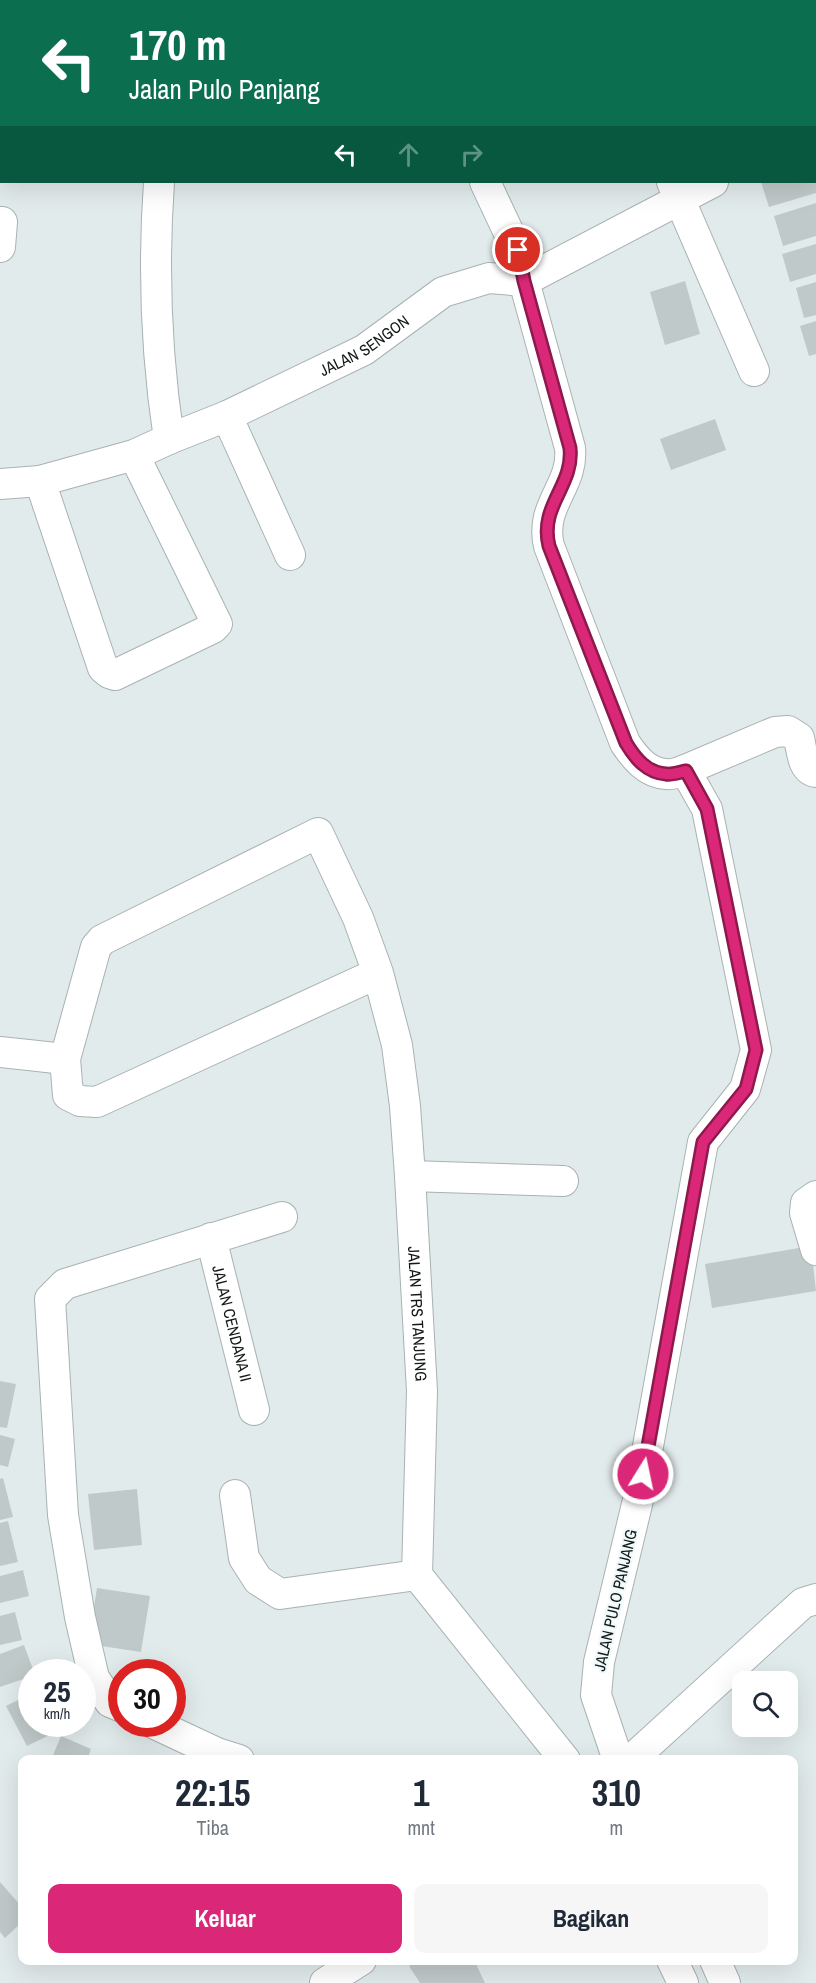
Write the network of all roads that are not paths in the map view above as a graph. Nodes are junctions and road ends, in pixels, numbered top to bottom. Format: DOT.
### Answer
graph roads {
  1 [pos="159,183"];
  2 [pos="485,183"];
  3 [pos="708,183"];
  4 [pos="676,190"];
  5 [pos="524,281"];
  6 [pos="754,371"];
  7 [pos="227,416"];
  8 [pos="169,438"];
  9 [pos="134,455"];
  10 [pos="40,481"];
  11 [pos="0,484"];
  12 [pos="290,555"];
  13 [pos="686,771"];
  14 [pos="816,772"];
  15 [pos="378,973"];
  16 [pos="0,1052"];
  17 [pos="65,1059"];
  18 [pos="410,1176"];
  19 [pos="563,1181"];
  20 [pos="816,1196"];
  21 [pos="282,1216"];
  22 [pos="211,1238"];
  23 [pos="816,1250"];
  24 [pos="254,1410"];
  25 [pos="235,1495"];
  26 [pos="417,1575"];
  27 [pos="816,1599"];
  28 [pos="108,1699"];
  29 [pos="183,1737"];
  30 [pos="223,1755"];
  31 [pos="561,1755"];
  32 [pos="616,1755"];
  33 [pos="636,1755"];
  34 [pos="353,1965"];
  35 [pos="674,1965"];
  36 [pos="716,1965"];
  37 [pos="325,1983"];
  38 [pos="683,1983"];
  39 [pos="725,1983"];
  1 -- 8 [label="street"];
  2 -- 5 [label="street"];
  3 -- 4 [label="street"];
  4 -- 5 [label="street"];
  4 -- 6 [label="street"];
  5 -- 7 [label="street, JALAN SENGON"];
  5 -- 13 [label="street"];
  7 -- 8 [label="street, JALAN SENGON"];
  7 -- 12 [label="street"];
  8 -- 9 [label="street, JALAN SENGON"];
  9 -- 10 [label="street, JALAN SENGON"];
  9 -- 10 [label="street"];
  10 -- 11 [label="street, JALAN SENGON"];
  13 -- 14 [label="street"];
  13 -- 32 [label="street, JALAN PULO PANJANG"];
  15 -- 17 [label="street"];
  15 -- 17 [label="street, JALAN TRS TANJUNG"];
  15 -- 18 [label="street, JALAN TRS TANJUNG"];
  16 -- 17 [label="street"];
  18 -- 19 [label="street"];
  18 -- 26 [label="street, JALAN TRS TANJUNG"];
  20 -- 23 [label="street"];
  21 -- 22 [label="street"];
  22 -- 24 [label="street, JALAN CENDANA II"];
  22 -- 28 [label="street"];
  25 -- 26 [label="street"];
  26 -- 31 [label="street"];
  27 -- 33 [label="street"];
  29 -- 30 [label="street"];
  34 -- 37 [label="street"];
  35 -- 38 [label="street"];
  36 -- 39 [label="street"];
}
